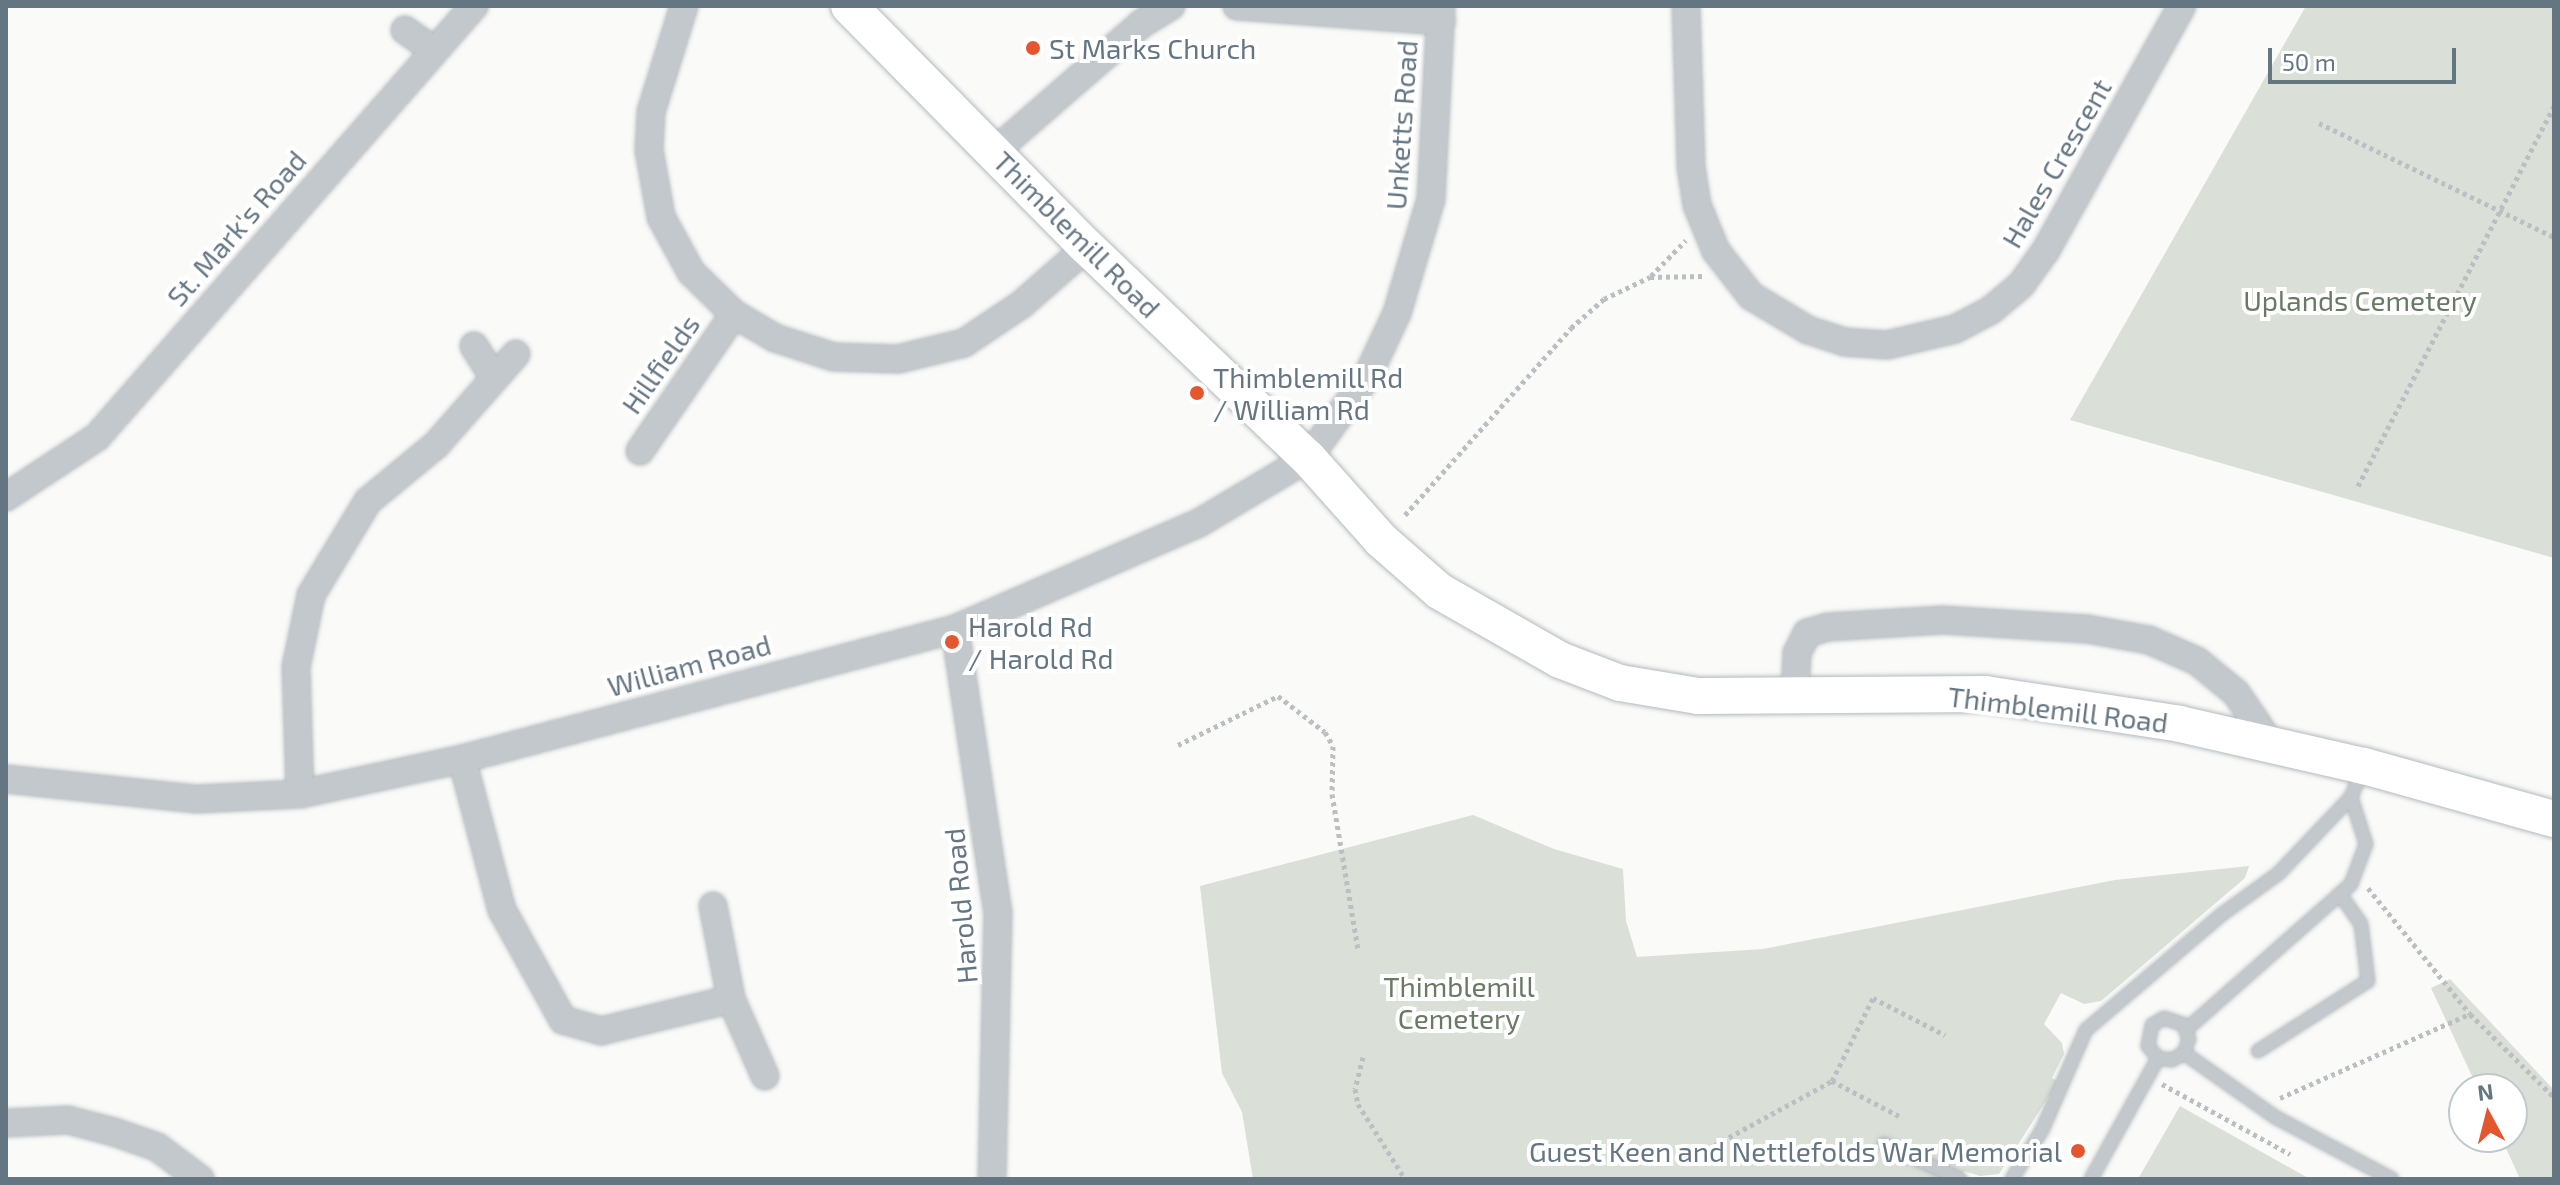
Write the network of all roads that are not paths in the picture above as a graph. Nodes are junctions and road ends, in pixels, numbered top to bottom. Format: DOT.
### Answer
graph roads {
  1 [pos="474,6"];
  2 [pos="684,6"];
  3 [pos="849,6"];
  4 [pos="1237,6"];
  5 [pos="1686,6"];
  6 [pos="2182,6"];
  7 [pos="1166,7"];
  8 [pos="1441,14"];
  9 [pos="405,30"];
  10 [pos="432,49"];
  11 [pos="994,152"];
  12 [pos="1087,247"];
  13 [pos="734,314"];
  14 [pos="474,346"];
  15 [pos="516,354"];
  16 [pos="494,378"];
  17 [pos="640,451"];
  18 [pos="1308,458"];
  19 [pos="37,481"];
  20 [pos="6,483"];
  21 [pos="6,497"];
  22 [pos="955,629"];
  23 [pos="1795,694"];
  24 [pos="2271,744"];
  25 [pos="462,759"];
  26 [pos="6,779"];
  27 [pos="2358,782"];
  28 [pos="50,784"];
  29 [pos="300,794"];
  30 [pos="6,799"];
  31 [pos="2554,819"];
  32 [pos="2340,894"];
  33 [pos="713,906"];
  34 [pos="731,999"];
  35 [pos="2187,1029"];
  36 [pos="2258,1051"];
  37 [pos="2184,1053"];
  38 [pos="2158,1058"];
  39 [pos="765,1076"];
  40 [pos="6,1123"];
  41 [pos="1884,1144"];
  42 [pos="200,1179"];
  43 [pos="992,1179"];
  44 [pos="1960,1179"];
  45 [pos="2012,1179"];
  46 [pos="2091,1179"];
  47 [pos="2392,1179"];
  1 -- 10 [label="street, St. Mark's Road"];
  2 -- 13 [label="street, Hillfields"];
  3 -- 11 [label="main road, Thimblemill Road"];
  4 -- 8 [label="street"];
  5 -- 6 [label="street, Hales Crescent"];
  7 -- 11 [label="street"];
  8 -- 18 [label="street, Unketts Road"];
  9 -- 10 [label="street"];
  10 -- 19 [label="street, St. Mark's Road"];
  11 -- 12 [label="main road, Thimblemill Road"];
  12 -- 13 [label="street, Hillfields"];
  12 -- 18 [label="main road, Thimblemill Road"];
  13 -- 17 [label="street, Hillfields"];
  14 -- 16 [label="street"];
  15 -- 16 [label="street"];
  16 -- 29 [label="street"];
  18 -- 22 [label="street, William Road"];
  18 -- 23 [label="main road, Thimblemill Road"];
  19 -- 20 [label="street"];
  19 -- 21 [label="street, St. Mark's Road"];
  22 -- 25 [label="street, William Road"];
  22 -- 43 [label="street, Harold Road"];
  23 -- 24 [label="main road, Thimblemill Road"];
  23 -- 24 [label="street"];
  24 -- 27 [label="main road, Thimblemill Road"];
  25 -- 29 [label="street, William Road"];
  25 -- 34 [label="street"];
  26 -- 28 [label="street, William Road"];
  27 -- 31 [label="main road, Thimblemill Road"];
  27 -- 32 [label="lane"];
  27 -- 45 [label="lane"];
  28 -- 29 [label="street, William Road"];
  28 -- 30 [label="street, William Road"];
  32 -- 35 [label="lane"];
  32 -- 36 [label="lane"];
  33 -- 34 [label="street"];
  34 -- 39 [label="street"];
  35 -- 37 [label="lane"];
  35 -- 38 [label="lane"];
  37 -- 38 [label="lane"];
  37 -- 47 [label="lane"];
  38 -- 46 [label="lane"];
  40 -- 42 [label="street"];
  41 -- 44 [label="lane"];
}
